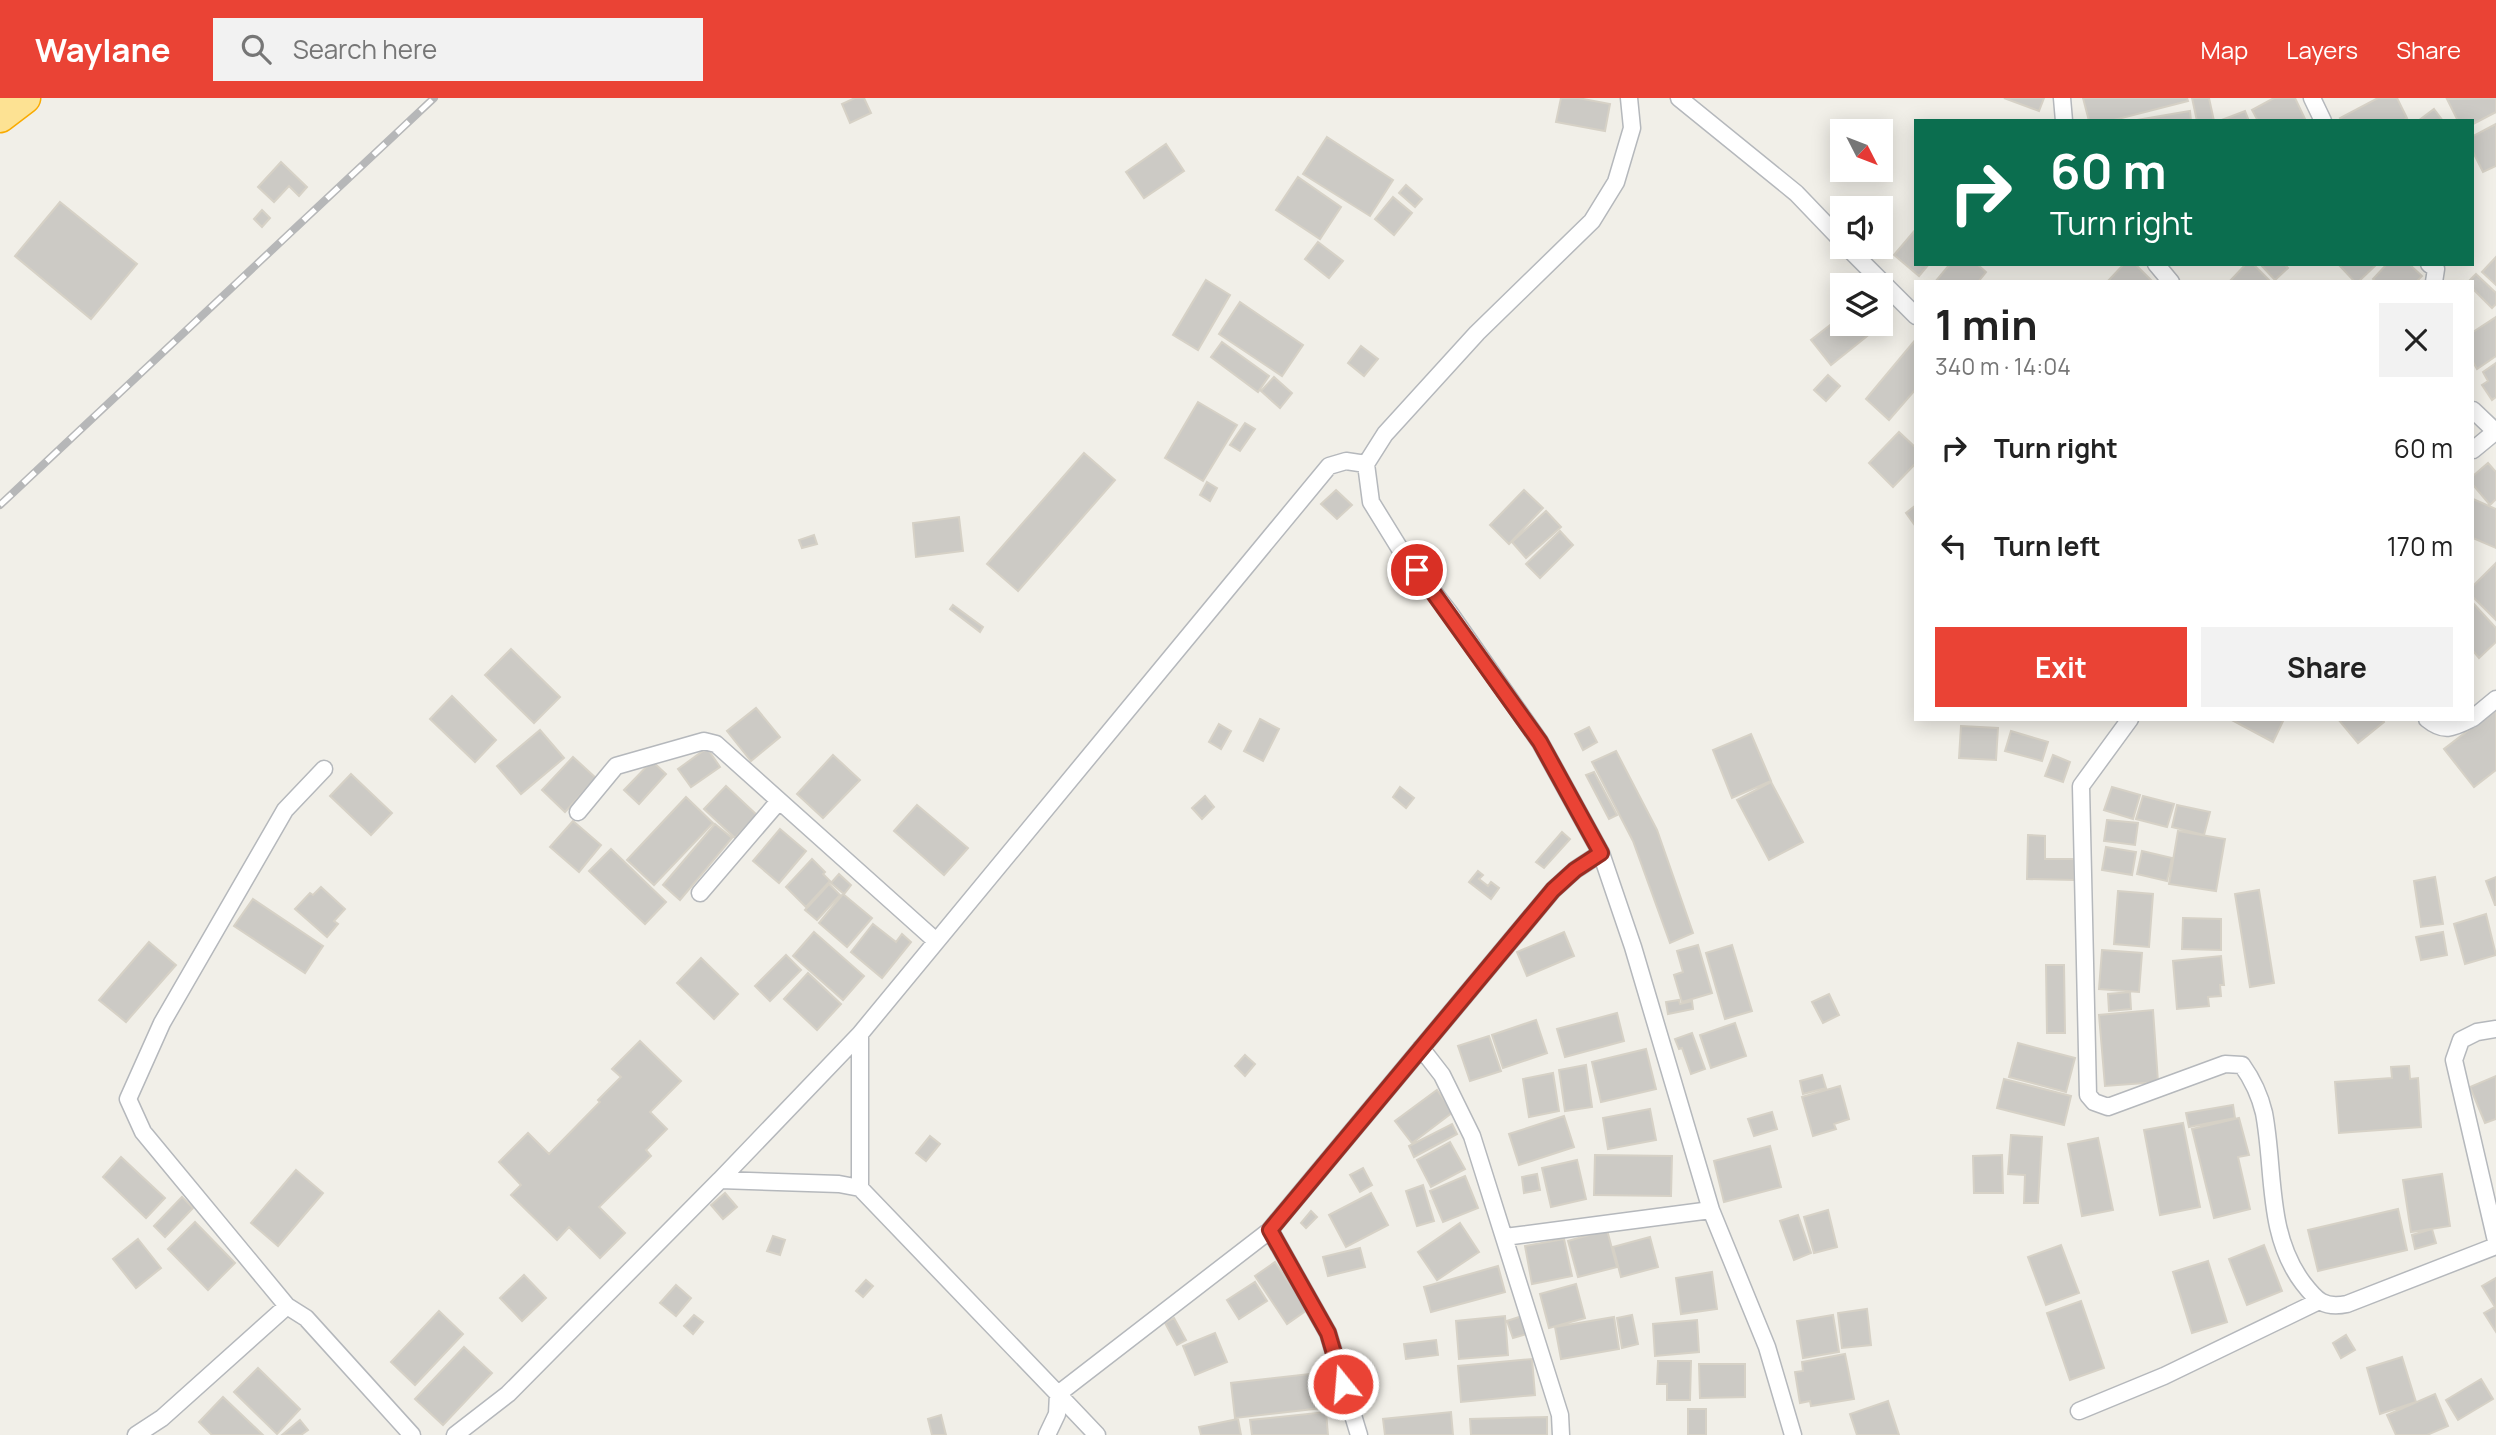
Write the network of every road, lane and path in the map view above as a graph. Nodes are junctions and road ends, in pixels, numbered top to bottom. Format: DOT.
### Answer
graph roads {
  1 [pos="26,98"];
  2 [pos="1629,98"];
  3 [pos="1679,98"];
  4 [pos="2062,98"];
  5 [pos="2312,98"];
  6 [pos="0,117"];
  7 [pos="2064,119"];
  8 [pos="2322,119"];
  9 [pos="1830,228"];
  10 [pos="1859,259"];
  11 [pos="2158,266"];
  12 [pos="2169,280"];
  13 [pos="1914,314"];
  14 [pos="2474,411"];
  15 [pos="2496,431"];
  16 [pos="2474,449"];
  17 [pos="1366,464"];
  18 [pos="2496,699"];
  19 [pos="2474,717"];
  20 [pos="2129,721"];
  21 [pos="2430,721"];
  22 [pos="2468,721"];
  23 [pos="324,769"];
  24 [pos="779,801"];
  25 [pos="578,812"];
  26 [pos="1601,853"];
  27 [pos="700,893"];
  28 [pos="936,941"];
  29 [pos="2496,1029"];
  30 [pos="860,1034"];
  31 [pos="1421,1048"];
  32 [pos="720,1180"];
  33 [pos="860,1188"];
  34 [pos="1711,1210"];
  35 [pos="1270,1230"];
  36 [pos="1505,1237"];
  37 [pos="2496,1243"];
  38 [pos="2317,1302"];
  39 [pos="287,1306"];
  40 [pos="1058,1394"];
  41 [pos="2079,1411"];
  42 [pos="136,1435"];
  43 [pos="411,1435"];
  44 [pos="455,1435"];
  45 [pos="1047,1435"];
  46 [pos="1097,1435"];
  47 [pos="1359,1435"];
  48 [pos="1562,1435"];
  49 [pos="1793,1435"];
  1 -- 6 [label="highway"];
  2 -- 17 [label="street"];
  3 -- 9 [label="street"];
  4 -- 7 [label="street"];
  5 -- 8 [label="street"];
  10 -- 13 [label="street"];
  11 -- 12 [label="street"];
  14 -- 15 [label="street"];
  15 -- 16 [label="street"];
  17 -- 26 [label="street"];
  17 -- 28 [label="street"];
  18 -- 19 [label="street"];
  20 -- 38 [label="street"];
  21 -- 22 [label="street"];
  23 -- 39 [label="street"];
  24 -- 25 [label="street"];
  24 -- 27 [label="street"];
  24 -- 28 [label="street"];
  26 -- 31 [label="street"];
  26 -- 34 [label="street"];
  28 -- 30 [label="street"];
  29 -- 37 [label="street"];
  30 -- 32 [label="street"];
  30 -- 33 [label="street"];
  31 -- 35 [label="street"];
  31 -- 36 [label="street"];
  32 -- 33 [label="street"];
  32 -- 44 [label="street"];
  33 -- 40 [label="street"];
  34 -- 36 [label="street"];
  34 -- 49 [label="street"];
  35 -- 40 [label="street"];
  35 -- 47 [label="street"];
  36 -- 48 [label="street"];
  37 -- 38 [label="street"];
  38 -- 41 [label="street"];
  39 -- 42 [label="street"];
  39 -- 43 [label="street"];
  40 -- 45 [label="street"];
  40 -- 46 [label="street"];
}
